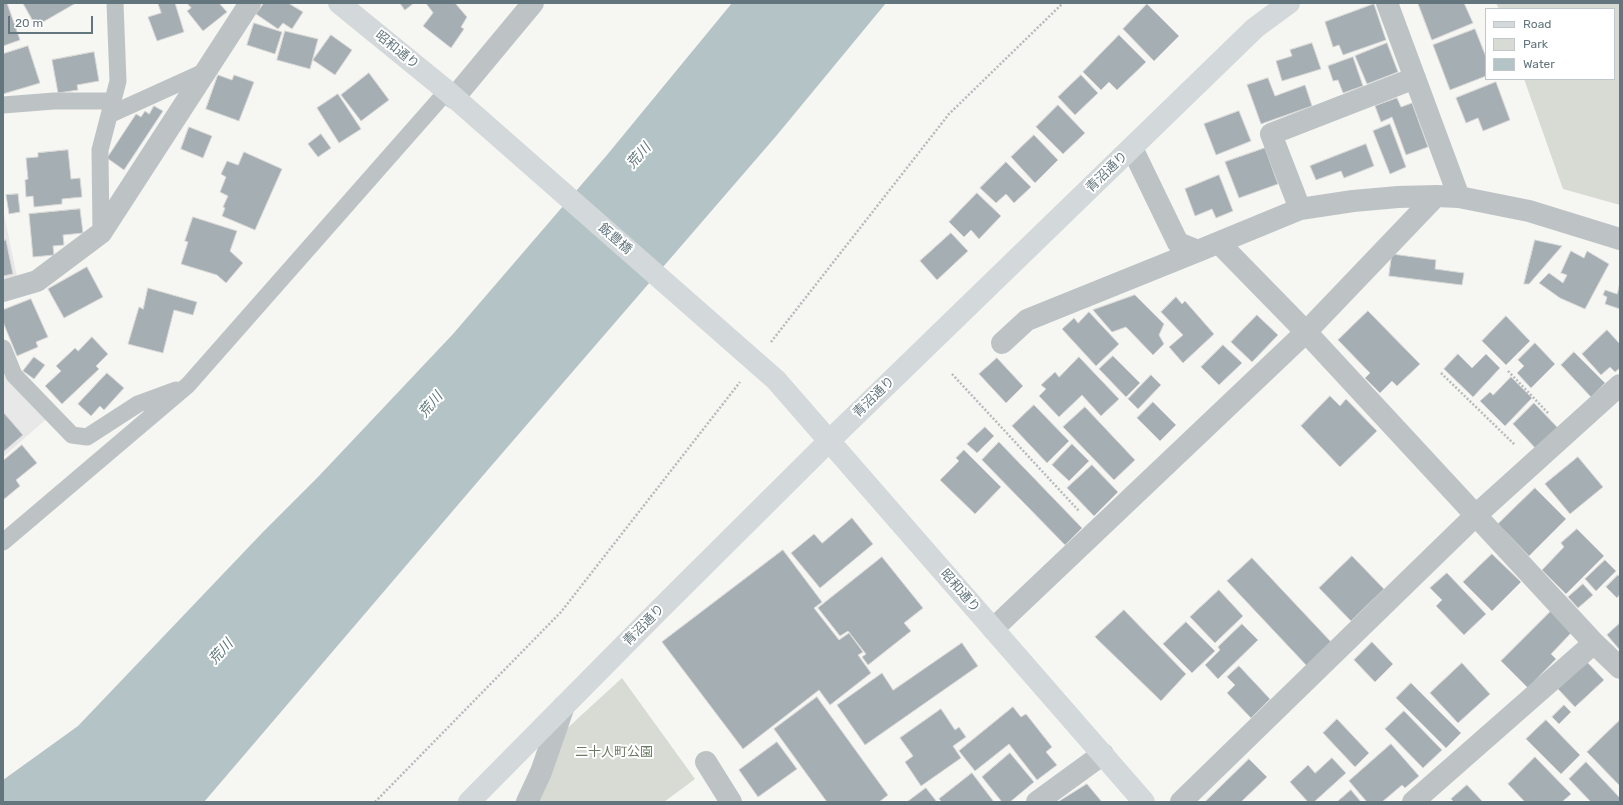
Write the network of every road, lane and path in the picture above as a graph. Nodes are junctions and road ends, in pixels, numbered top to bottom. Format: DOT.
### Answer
graph roads {
  1 [pos="115,3"];
  2 [pos="250,3"];
  3 [pos="533,3"];
  4 [pos="1063,3"];
  5 [pos="1289,3"];
  6 [pos="1387,3"];
  7 [pos="352,7"];
  8 [pos="206,71"];
  9 [pos="1415,78"];
  10 [pos="450,95"];
  11 [pos="3,105"];
  12 [pos="110,108"];
  13 [pos="1132,148"];
  14 [pos="1436,196"];
  15 [pos="1459,197"];
  16 [pos="1300,209"];
  17 [pos="102,233"];
  18 [pos="1620,239"];
  19 [pos="1219,243"];
  20 [pos="1198,251"];
  21 [pos="3,290"];
  22 [pos="1306,332"];
  23 [pos="1002,343"];
  24 [pos="767,347"];
  25 [pos="3,348"];
  26 [pos="1508,371"];
  27 [pos="1441,373"];
  28 [pos="952,374"];
  29 [pos="8,378"];
  30 [pos="743,379"];
  31 [pos="776,380"];
  32 [pos="188,385"];
  33 [pos="1620,385"];
  34 [pos="1568,433"];
  35 [pos="828,442"];
  36 [pos="1534,463"];
  37 [pos="1476,515"];
  38 [pos="1097,530"];
  39 [pos="3,542"];
  40 [pos="993,629"];
  41 [pos="1594,643"];
  42 [pos="1620,668"];
  43 [pos="564,706"];
  44 [pos="1103,754"];
  45 [pos="706,762"];
  46 [pos="375,802"];
  47 [pos="469,802"];
  48 [pos="527,802"];
  49 [pos="731,802"];
  50 [pos="1037,802"];
  51 [pos="1144,802"];
  52 [pos="1181,802"];
  53 [pos="1413,802"];
  1 -- 12 [label="lane"];
  2 -- 8 [label="street"];
  3 -- 10 [label="street"];
  4 -- 24 [label="path"];
  5 -- 13 [label="street, 青沼通り"];
  6 -- 9 [label="street"];
  7 -- 10 [label="street, 昭和通り"];
  8 -- 12 [label="lane"];
  8 -- 17 [label="street"];
  9 -- 15 [label="street"];
  9 -- 16 [label="street"];
  10 -- 31 [label="street, 飯豊橋"];
  10 -- 32 [label="lane"];
  11 -- 12 [label="lane"];
  12 -- 17 [label="lane"];
  13 -- 20 [label="street"];
  13 -- 35 [label="street, 青沼通り"];
  14 -- 15 [label="street"];
  14 -- 16 [label="street"];
  14 -- 22 [label="street"];
  15 -- 18 [label="street"];
  16 -- 19 [label="street"];
  17 -- 21 [label="street"];
  19 -- 20 [label="street"];
  19 -- 22 [label="street"];
  20 -- 23 [label="street"];
  22 -- 37 [label="street"];
  22 -- 38 [label="street"];
  25 -- 29 [label="lane"];
  26 -- 34 [label="path"];
  27 -- 36 [label="path"];
  28 -- 38 [label="path"];
  29 -- 32 [label="lane"];
  30 -- 46 [label="path"];
  31 -- 35 [label="street, 昭和通り"];
  32 -- 39 [label="lane"];
  33 -- 34 [label="street"];
  34 -- 36 [label="street"];
  35 -- 40 [label="street, 昭和通り"];
  35 -- 43 [label="street, 青沼通り"];
  36 -- 37 [label="street"];
  37 -- 41 [label="street"];
  37 -- 52 [label="street"];
  38 -- 40 [label="street"];
  40 -- 44 [label="street, 昭和通り"];
  41 -- 42 [label="street"];
  41 -- 53 [label="street"];
  43 -- 47 [label="street, 青沼通り"];
  43 -- 48 [label="street"];
  44 -- 50 [label="street"];
  44 -- 51 [label="street, 昭和通り"];
  45 -- 49 [label="street"];
}
